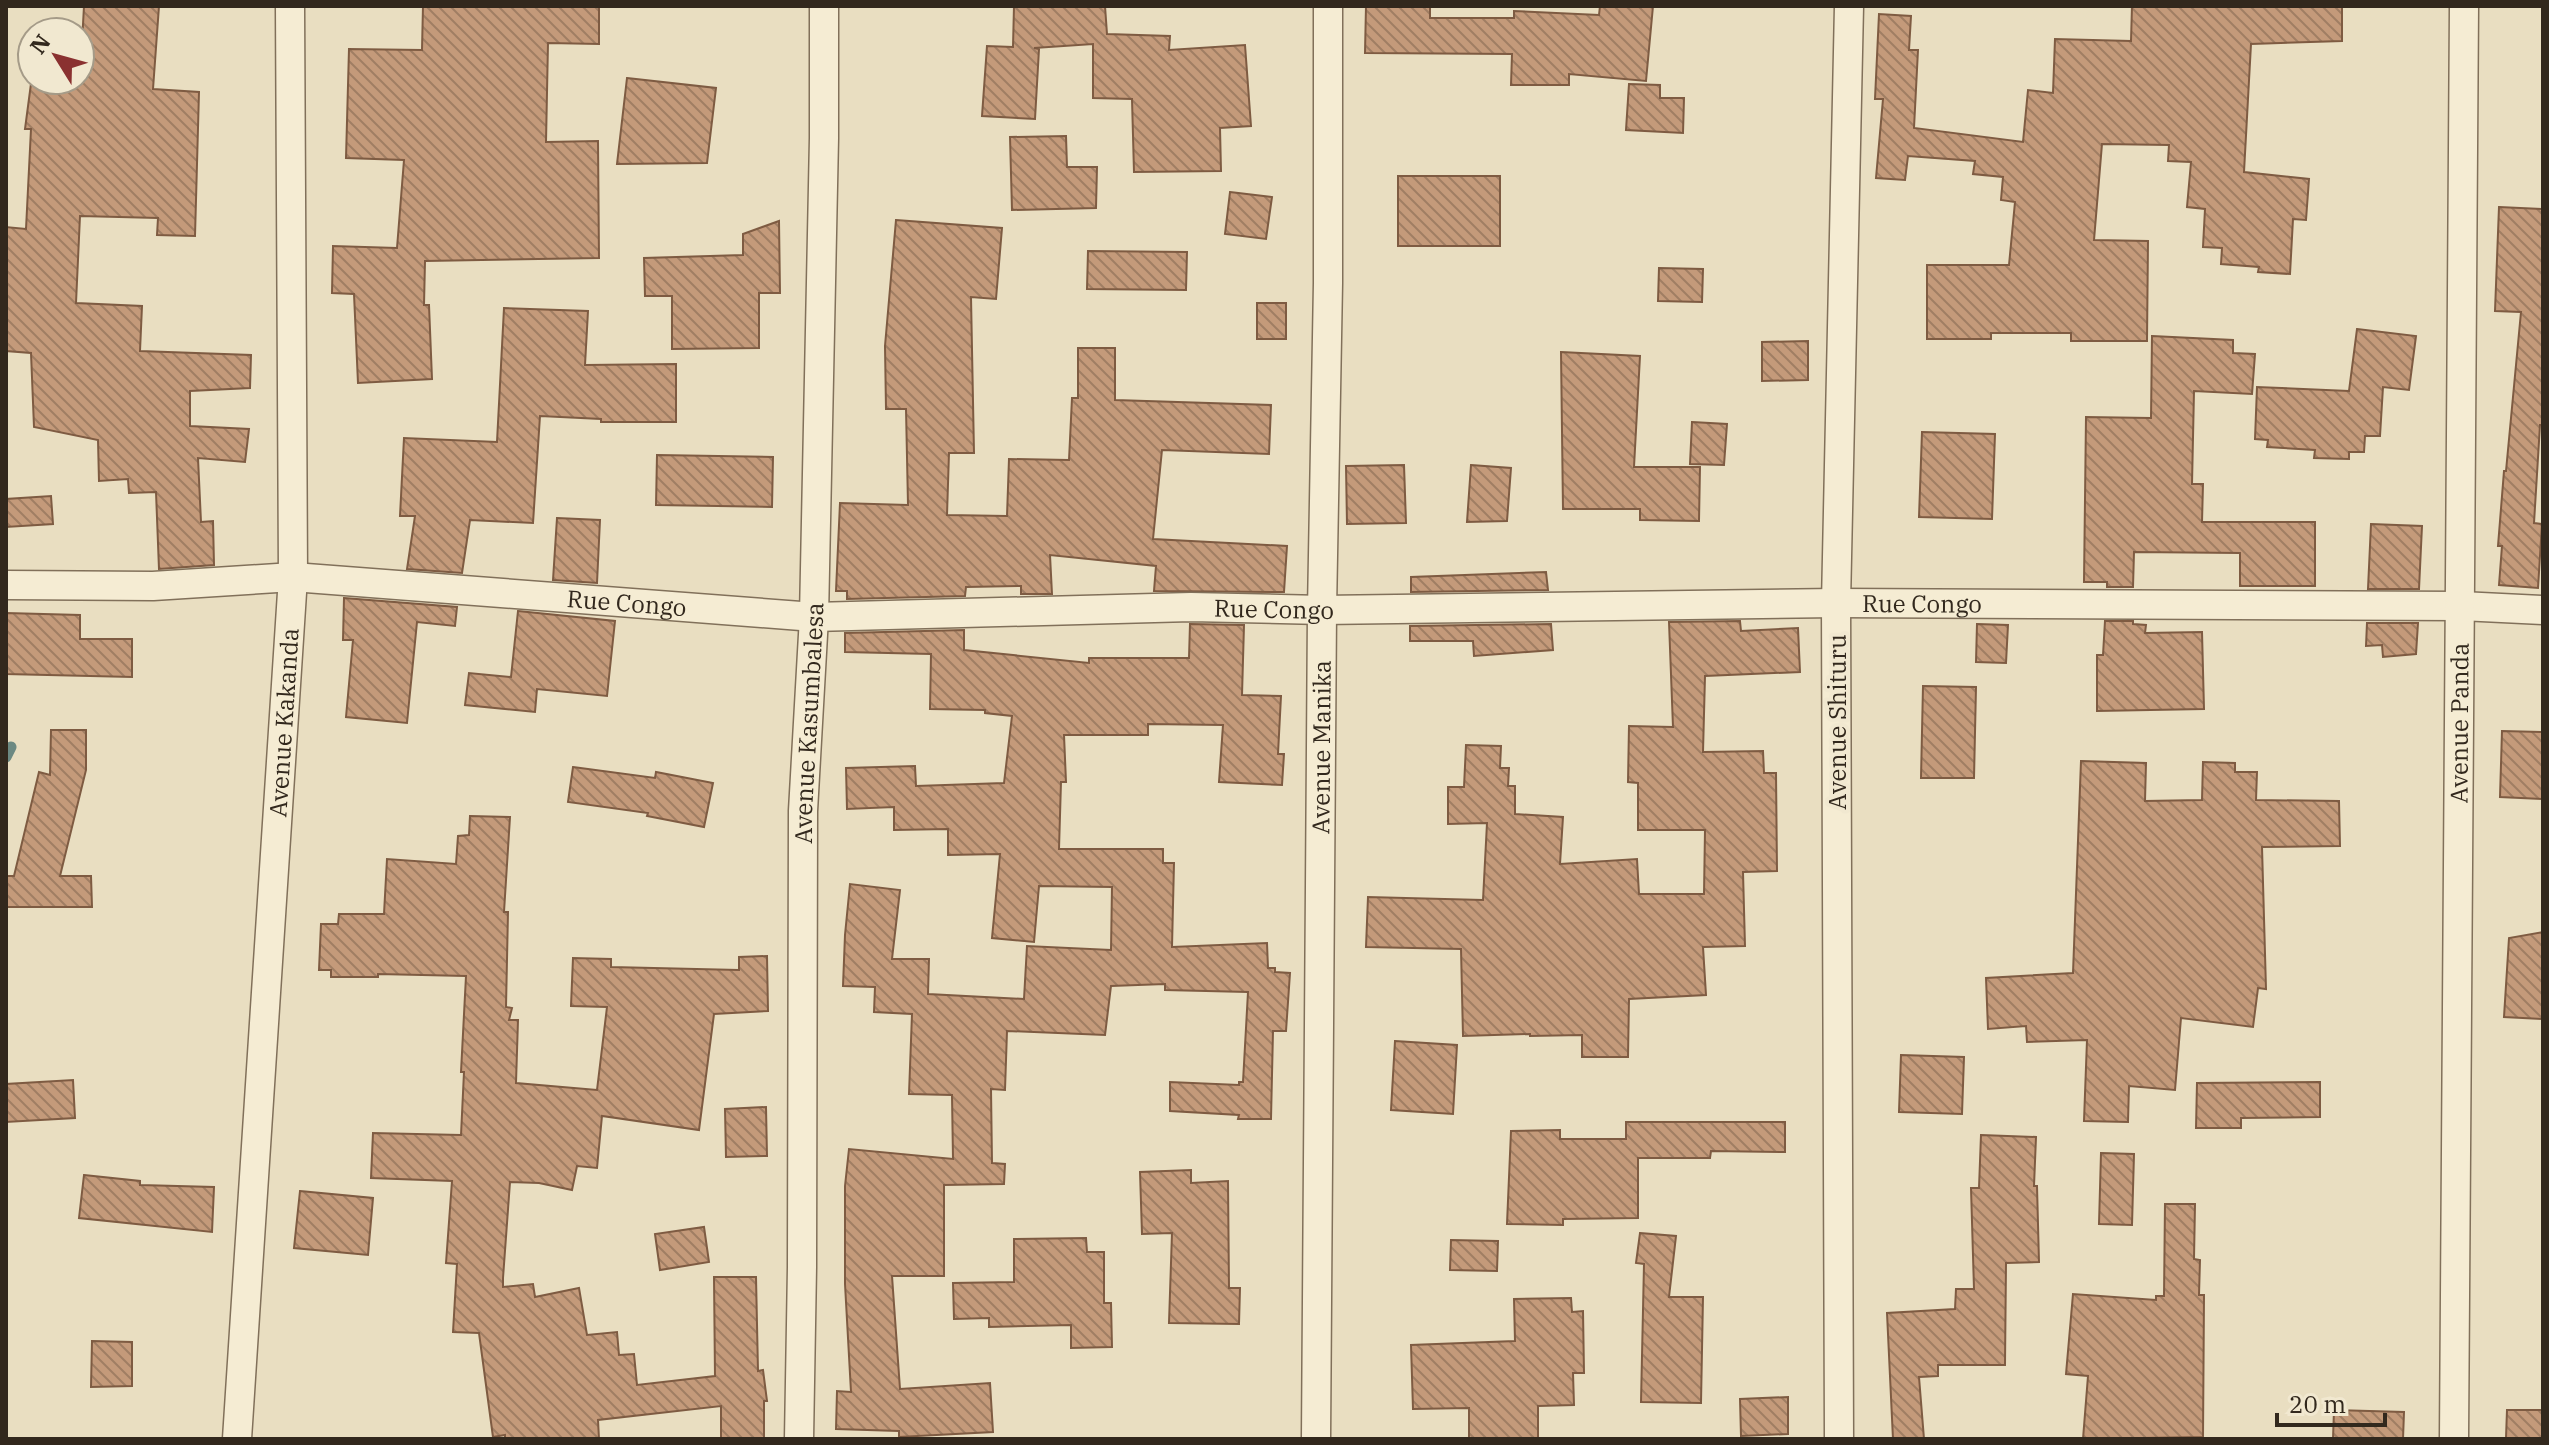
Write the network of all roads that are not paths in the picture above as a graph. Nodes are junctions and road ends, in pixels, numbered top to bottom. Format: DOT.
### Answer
graph roads {
  1 [pos="290,6"];
  2 [pos="824,6"];
  3 [pos="1328,6"];
  4 [pos="1849,6"];
  5 [pos="2464,6"];
  6 [pos="293,577"];
  7 [pos="6,585"];
  8 [pos="1836,603"];
  9 [pos="2461,606"];
  10 [pos="1322,610"];
  11 [pos="2543,610"];
  12 [pos="814,617"];
  13 [pos="237,1439"];
  14 [pos="799,1439"];
  15 [pos="1316,1439"];
  16 [pos="1839,1439"];
  17 [pos="2454,1439"];
  1 -- 6 [label="street, Avenue Kakanda"];
  2 -- 12 [label="street, Avenue Kasumbalesa"];
  3 -- 10 [label="street, Avenue Manika"];
  4 -- 8 [label="street, Avenue Shituru"];
  5 -- 9 [label="street, Avenue Panda"];
  6 -- 7 [label="street, Rue Congo"];
  6 -- 12 [label="street, Rue Congo"];
  6 -- 13 [label="street, Avenue Kakanda"];
  8 -- 9 [label="street, Rue Congo"];
  8 -- 10 [label="street, Rue Congo"];
  8 -- 16 [label="street, Avenue Shituru"];
  9 -- 11 [label="street, Rue Congo"];
  9 -- 17 [label="street, Avenue Panda"];
  10 -- 12 [label="street, Rue Congo"];
  10 -- 15 [label="street, Avenue Manika"];
  12 -- 14 [label="street, Avenue Kasumbalesa"];
}
